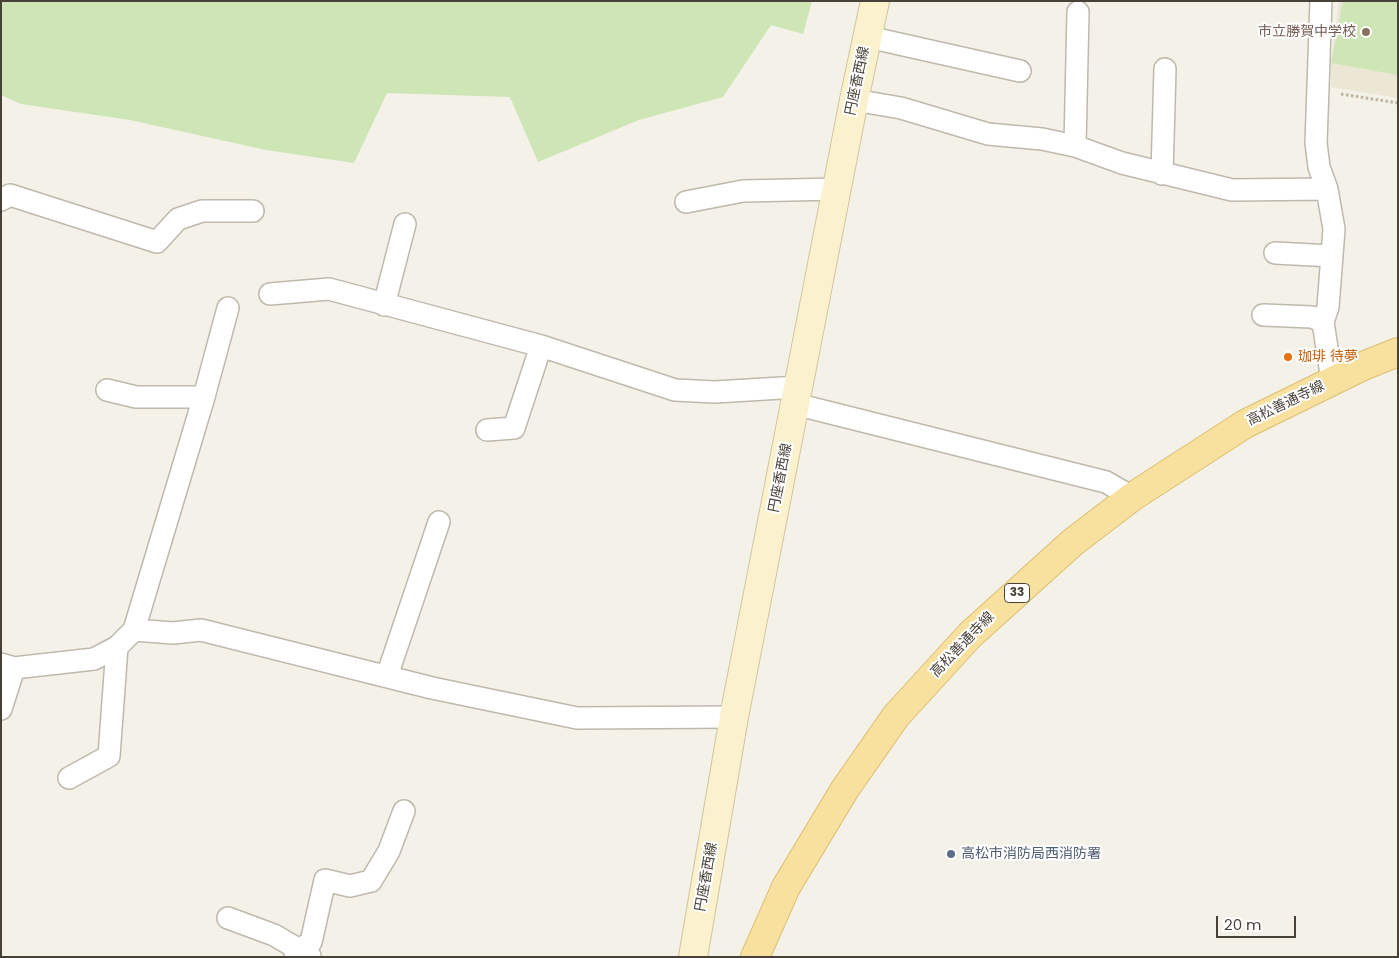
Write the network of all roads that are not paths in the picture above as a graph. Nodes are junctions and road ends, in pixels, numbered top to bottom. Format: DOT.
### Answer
graph roads {
  1 [pos="875,1"];
  2 [pos="1321,1"];
  3 [pos="1078,12"];
  4 [pos="868,37"];
  5 [pos="1165,69"];
  6 [pos="1020,71"];
  7 [pos="854,100"];
  8 [pos="1075,146"];
  9 [pos="1162,174"];
  10 [pos="837,189"];
  11 [pos="1327,189"];
  12 [pos="1,200"];
  13 [pos="686,202"];
  14 [pos="253,210"];
  15 [pos="405,224"];
  16 [pos="1275,253"];
  17 [pos="1332,256"];
  18 [pos="270,294"];
  19 [pos="384,305"];
  20 [pos="228,308"];
  21 [pos="1263,315"];
  22 [pos="1323,322"];
  23 [pos="541,346"];
  24 [pos="1398,352"];
  25 [pos="1332,381"];
  26 [pos="107,390"];
  27 [pos="796,396"];
  28 [pos="204,397"];
  29 [pos="487,430"];
  30 [pos="1132,497"];
  31 [pos="440,522"];
  32 [pos="134,630"];
  33 [pos="118,647"];
  34 [pos="8,666"];
  35 [pos="387,676"];
  36 [pos="1,709"];
  37 [pos="734,717"];
  38 [pos="69,778"];
  39 [pos="404,811"];
  40 [pos="228,918"];
  41 [pos="302,955"];
  42 [pos="693,957"];
  43 [pos="754,957"];
  1 -- 4 [label="main road, 円座香西線"];
  2 -- 11 [label="street"];
  3 -- 8 [label="street"];
  4 -- 6 [label="street"];
  4 -- 7 [label="main road, 円座香西線"];
  5 -- 9 [label="street"];
  7 -- 8 [label="street"];
  7 -- 10 [label="main road, 円座香西線"];
  8 -- 9 [label="street"];
  9 -- 11 [label="street"];
  10 -- 13 [label="street"];
  10 -- 27 [label="main road, 円座香西線"];
  11 -- 17 [label="street"];
  12 -- 14 [label="street"];
  15 -- 19 [label="street"];
  16 -- 17 [label="street"];
  17 -- 22 [label="street"];
  18 -- 19 [label="street"];
  19 -- 23 [label="street"];
  20 -- 28 [label="street"];
  21 -- 22 [label="street"];
  22 -- 25 [label="street"];
  23 -- 27 [label="street"];
  23 -- 29 [label="street"];
  24 -- 25 [label="main road, 高松善通寺線 / 33"];
  25 -- 30 [label="main road, 高松善通寺線 / 33"];
  26 -- 28 [label="street"];
  27 -- 30 [label="street"];
  27 -- 37 [label="main road, 円座香西線"];
  28 -- 32 [label="street"];
  30 -- 43 [label="main road, 高松善通寺線 / 33"];
  31 -- 35 [label="street"];
  32 -- 33 [label="street"];
  32 -- 35 [label="street"];
  33 -- 34 [label="street"];
  33 -- 38 [label="street"];
  34 -- 36 [label="street"];
  35 -- 37 [label="street"];
  37 -- 42 [label="main road, 円座香西線"];
  39 -- 41 [label="street"];
  40 -- 41 [label="street"];
}
